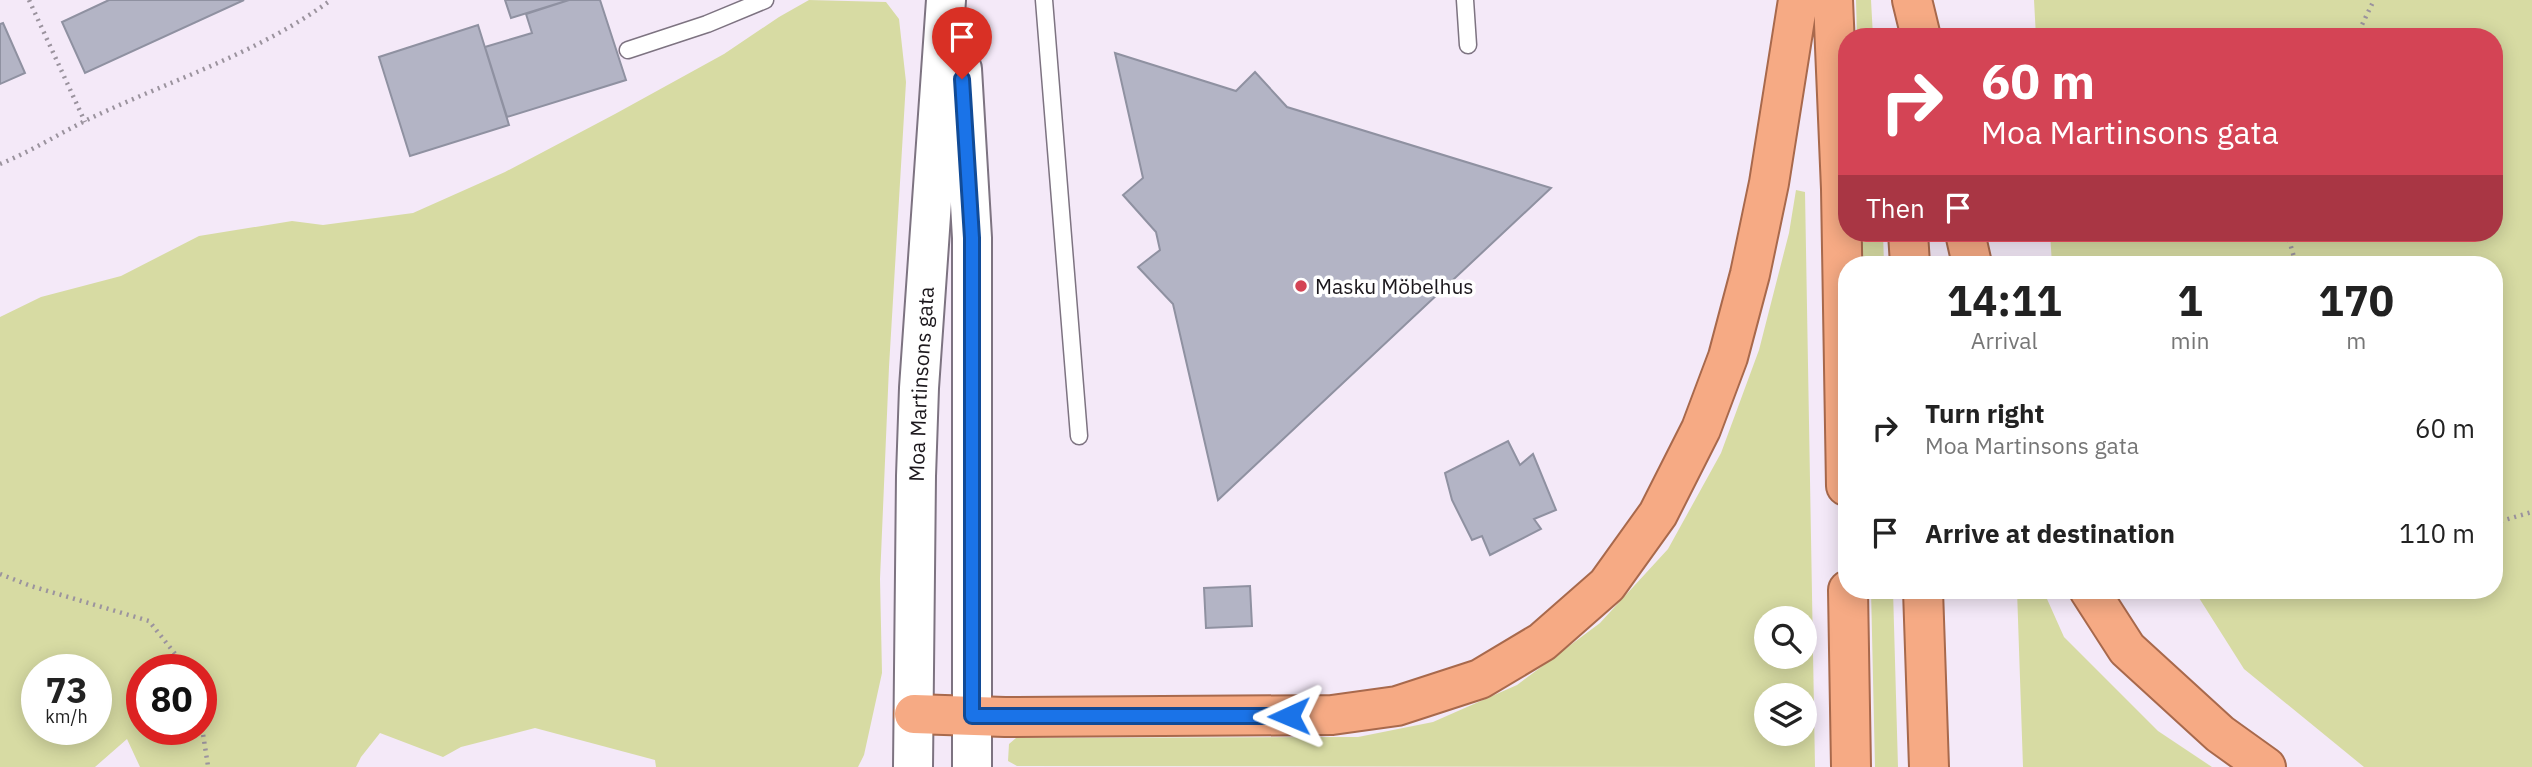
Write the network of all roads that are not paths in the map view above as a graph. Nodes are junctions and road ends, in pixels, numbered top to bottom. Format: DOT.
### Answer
graph roads {
  1 [pos="765,0"];
  2 [pos="946,0"];
  3 [pos="958,0"];
  4 [pos="1044,0"];
  5 [pos="1465,0"];
  6 [pos="1798,0"];
  7 [pos="1833,0"];
  8 [pos="1899,0"];
  9 [pos="1912,0"];
  10 [pos="1901,28"];
  11 [pos="1919,28"];
  12 [pos="1468,45"];
  13 [pos="628,50"];
  14 [pos="1838,118"];
  15 [pos="1079,436"];
  16 [pos="1848,599"];
  17 [pos="1923,599"];
  18 [pos="2095,599"];
  19 [pos="914,714"];
  20 [pos="972,716"];
  21 [pos="913,767"];
  22 [pos="972,767"];
  23 [pos="1851,767"];
  24 [pos="1929,767"];
  25 [pos="2266,767"];
  1 -- 13 [label="lane"];
  2 -- 19 [label="street, Moa Martinsons gata"];
  3 -- 20 [label="street"];
  4 -- 15 [label="lane"];
  5 -- 12 [label="lane"];
  6 -- 20 [label="highway"];
  7 -- 14 [label="highway"];
  8 -- 10 [label="highway"];
  9 -- 11 [label="highway"];
  16 -- 23 [label="highway"];
  17 -- 24 [label="highway"];
  18 -- 25 [label="highway"];
  19 -- 20 [label="highway"];
  19 -- 21 [label="street, Moa Martinsons gata"];
  20 -- 22 [label="street"];
}
